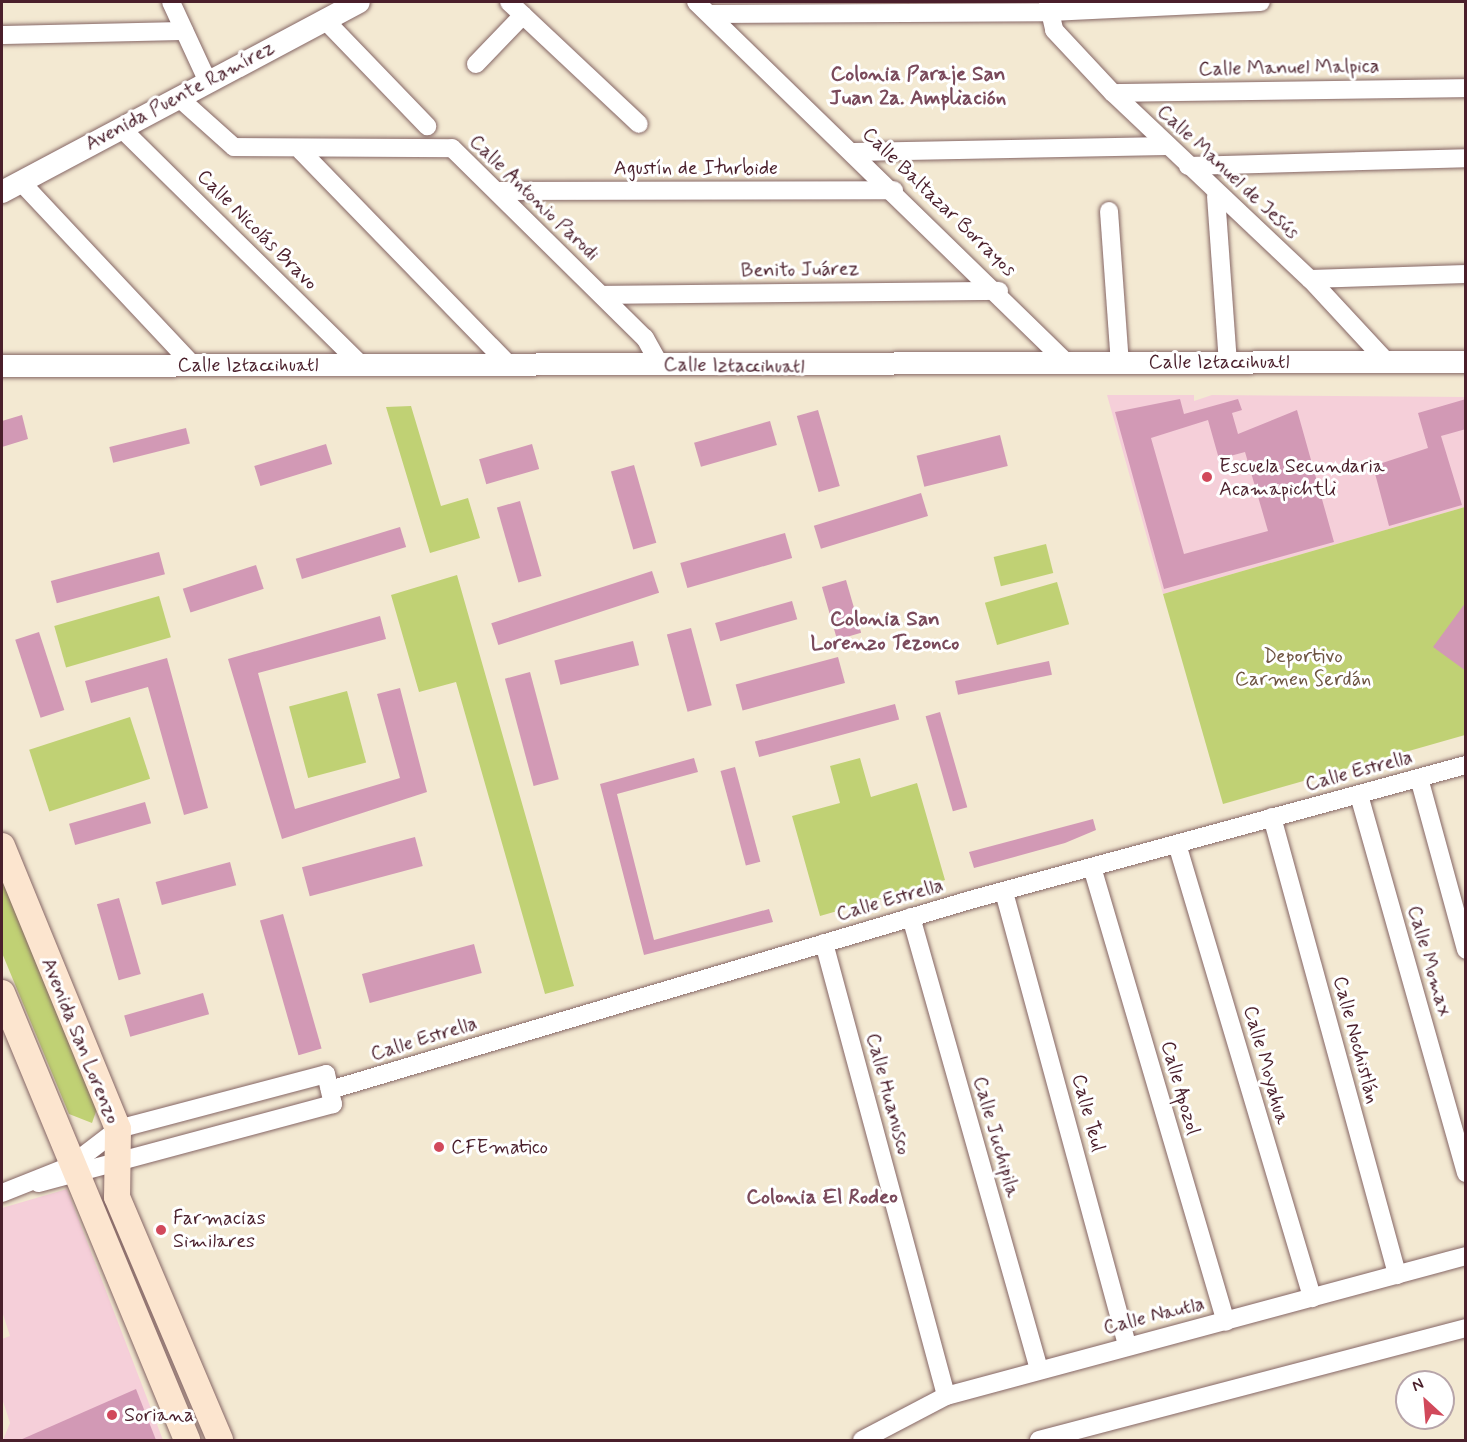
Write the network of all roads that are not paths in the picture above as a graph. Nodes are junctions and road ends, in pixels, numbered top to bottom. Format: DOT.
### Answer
graph roads {
  1 [pos="171,2"];
  2 [pos="359,2"];
  3 [pos="509,2"];
  4 [pos="696,2"];
  5 [pos="1261,2"];
  6 [pos="1177,3"];
  7 [pos="1049,7"];
  8 [pos="710,14"];
  9 [pos="523,15"];
  10 [pos="324,19"];
  11 [pos="184,31"];
  12 [pos="2,35"];
  13 [pos="476,64"];
  14 [pos="207,80"];
  15 [pos="1466,88"];
  16 [pos="1113,93"];
  17 [pos="178,97"];
  18 [pos="639,124"];
  19 [pos="427,126"];
  20 [pos="121,128"];
  21 [pos="1167,146"];
  22 [pos="301,151"];
  23 [pos="854,152"];
  24 [pos="1466,158"];
  25 [pos="1188,166"];
  26 [pos="11,187"];
  27 [pos="894,190"];
  28 [pos="498,191"];
  29 [pos="1216,196"];
  30 [pos="1109,211"];
  31 [pos="1466,274"];
  32 [pos="1310,279"];
  33 [pos="999,291"];
  34 [pos="602,295"];
  35 [pos="1385,360"];
  36 [pos="1466,362"];
  37 [pos="1120,363"];
  38 [pos="1228,363"];
  39 [pos="192,364"];
  40 [pos="1069,364"];
  41 [pos="361,365"];
  42 [pos="509,365"];
  43 [pos="660,365"];
  44 [pos="2,366"];
  45 [pos="1466,765"];
  46 [pos="1419,778"];
  47 [pos="1359,795"];
  48 [pos="1272,817"];
  49 [pos="1177,844"];
  50 [pos="2,846"];
  51 [pos="1092,867"];
  52 [pos="1004,892"];
  53 [pos="910,917"];
  54 [pos="824,943"];
  55 [pos="1466,950"];
  56 [pos="2,993"];
  57 [pos="330,1089"];
  58 [pos="118,1129"];
  59 [pos="115,1162"];
  60 [pos="72,1171"];
  61 [pos="1466,1173"];
  62 [pos="2,1193"];
  63 [pos="1466,1256"];
  64 [pos="1397,1275"];
  65 [pos="1311,1298"];
  66 [pos="1226,1322"];
  67 [pos="1466,1328"];
  68 [pos="1127,1346"];
  69 [pos="1039,1369"];
  70 [pos="946,1396"];
  71 [pos="187,1440"];
  72 [pos="220,1440"];
  73 [pos="862,1440"];
  74 [pos="1039,1440"];
  1 -- 11 [label="street"];
  2 -- 10 [label="street, Avenida Puente Ramírez"];
  3 -- 9 [label="street"];
  4 -- 8 [label="street, Calle Baltazar Borrayos"];
  5 -- 6 [label="street"];
  6 -- 7 [label="street"];
  7 -- 8 [label="street"];
  7 -- 16 [label="street, Calle Manuel de Jesús"];
  8 -- 23 [label="street, Calle Baltazar Borrayos"];
  9 -- 13 [label="street"];
  9 -- 18 [label="street"];
  10 -- 14 [label="street, Avenida Puente Ramírez"];
  10 -- 19 [label="street"];
  11 -- 12 [label="street"];
  11 -- 14 [label="street"];
  14 -- 17 [label="street, Avenida Puente Ramírez"];
  15 -- 16 [label="street, Calle Manuel Malpica"];
  16 -- 21 [label="street, Calle Manuel de Jesús"];
  17 -- 20 [label="street, Avenida Puente Ramírez"];
  17 -- 22 [label="street, Calle Antonio Parodi"];
  20 -- 26 [label="street, Avenida Puente Ramírez"];
  20 -- 41 [label="street, Calle Nicolás Bravo"];
  21 -- 23 [label="street"];
  21 -- 25 [label="street, Calle Manuel de Jesús"];
  22 -- 28 [label="street, Calle Antonio Parodi"];
  22 -- 42 [label="street"];
  23 -- 27 [label="street, Calle Baltazar Borrayos"];
  24 -- 25 [label="street"];
  25 -- 29 [label="street, Calle Manuel de Jesús"];
  26 -- 39 [label="street"];
  27 -- 28 [label="street, Agustín de Iturbide"];
  27 -- 33 [label="street, Calle Baltazar Borrayos"];
  28 -- 34 [label="street, Calle Antonio Parodi"];
  29 -- 32 [label="street, Calle Manuel de Jesús"];
  29 -- 38 [label="street"];
  30 -- 37 [label="street"];
  31 -- 32 [label="street"];
  32 -- 35 [label="street, Calle Manuel de Jesús"];
  33 -- 34 [label="street, Benito Juárez"];
  33 -- 40 [label="street, Calle Baltazar Borrayos"];
  34 -- 43 [label="street, Calle Antonio Parodi"];
  35 -- 36 [label="street, Calle Iztaccihuatl"];
  35 -- 38 [label="street, Calle Iztaccihuatl"];
  37 -- 38 [label="street, Calle Iztaccihuatl"];
  37 -- 40 [label="street, Calle Iztaccihuatl"];
  39 -- 41 [label="street, Calle Iztaccihuatl"];
  39 -- 44 [label="street, Calle Iztaccihuatl"];
  40 -- 43 [label="street, Calle Iztaccihuatl"];
  41 -- 42 [label="street, Calle Iztaccihuatl"];
  42 -- 43 [label="street, Calle Iztaccihuatl"];
  45 -- 46 [label="street, Calle Estrella"];
  46 -- 47 [label="street, Calle Estrella"];
  46 -- 55 [label="street"];
  47 -- 48 [label="street, Calle Estrella"];
  47 -- 61 [label="street, Calle Momax"];
  48 -- 49 [label="street, Calle Estrella"];
  48 -- 64 [label="street, Calle Nochistlán"];
  49 -- 51 [label="street, Calle Estrella"];
  49 -- 65 [label="street, Calle Moyahua"];
  50 -- 58 [label="main road, Avenida San Lorenzo"];
  51 -- 52 [label="street, Calle Estrella"];
  51 -- 66 [label="street, Calle Apozol"];
  52 -- 53 [label="street, Calle Estrella"];
  52 -- 68 [label="street, Calle Teul"];
  53 -- 54 [label="street, Calle Estrella"];
  53 -- 69 [label="street, Calle Juchipila"];
  54 -- 57 [label="street, Calle Estrella"];
  54 -- 70 [label="street, Calle Huanusco"];
  56 -- 60 [label="main road"];
  57 -- 58 [label="street, Calle Estrella"];
  57 -- 59 [label="street, Calle Estrella"];
  58 -- 59 [label="main road, Avenida San Lorenzo"];
  58 -- 60 [label="street, Calle Estrella"];
  59 -- 60 [label="street, Calle Estrella"];
  59 -- 72 [label="main road, Avenida San Lorenzo"];
  60 -- 62 [label="street, Calle Estrella"];
  60 -- 71 [label="main road"];
  63 -- 64 [label="street, Calle Nautla"];
  64 -- 65 [label="street, Calle Nautla"];
  65 -- 66 [label="street, Calle Nautla"];
  66 -- 68 [label="street, Calle Nautla"];
  67 -- 74 [label="street"];
  68 -- 69 [label="street, Calle Nautla"];
  69 -- 70 [label="street, Calle Nautla"];
  70 -- 73 [label="street, Calle Nautla"];
}
